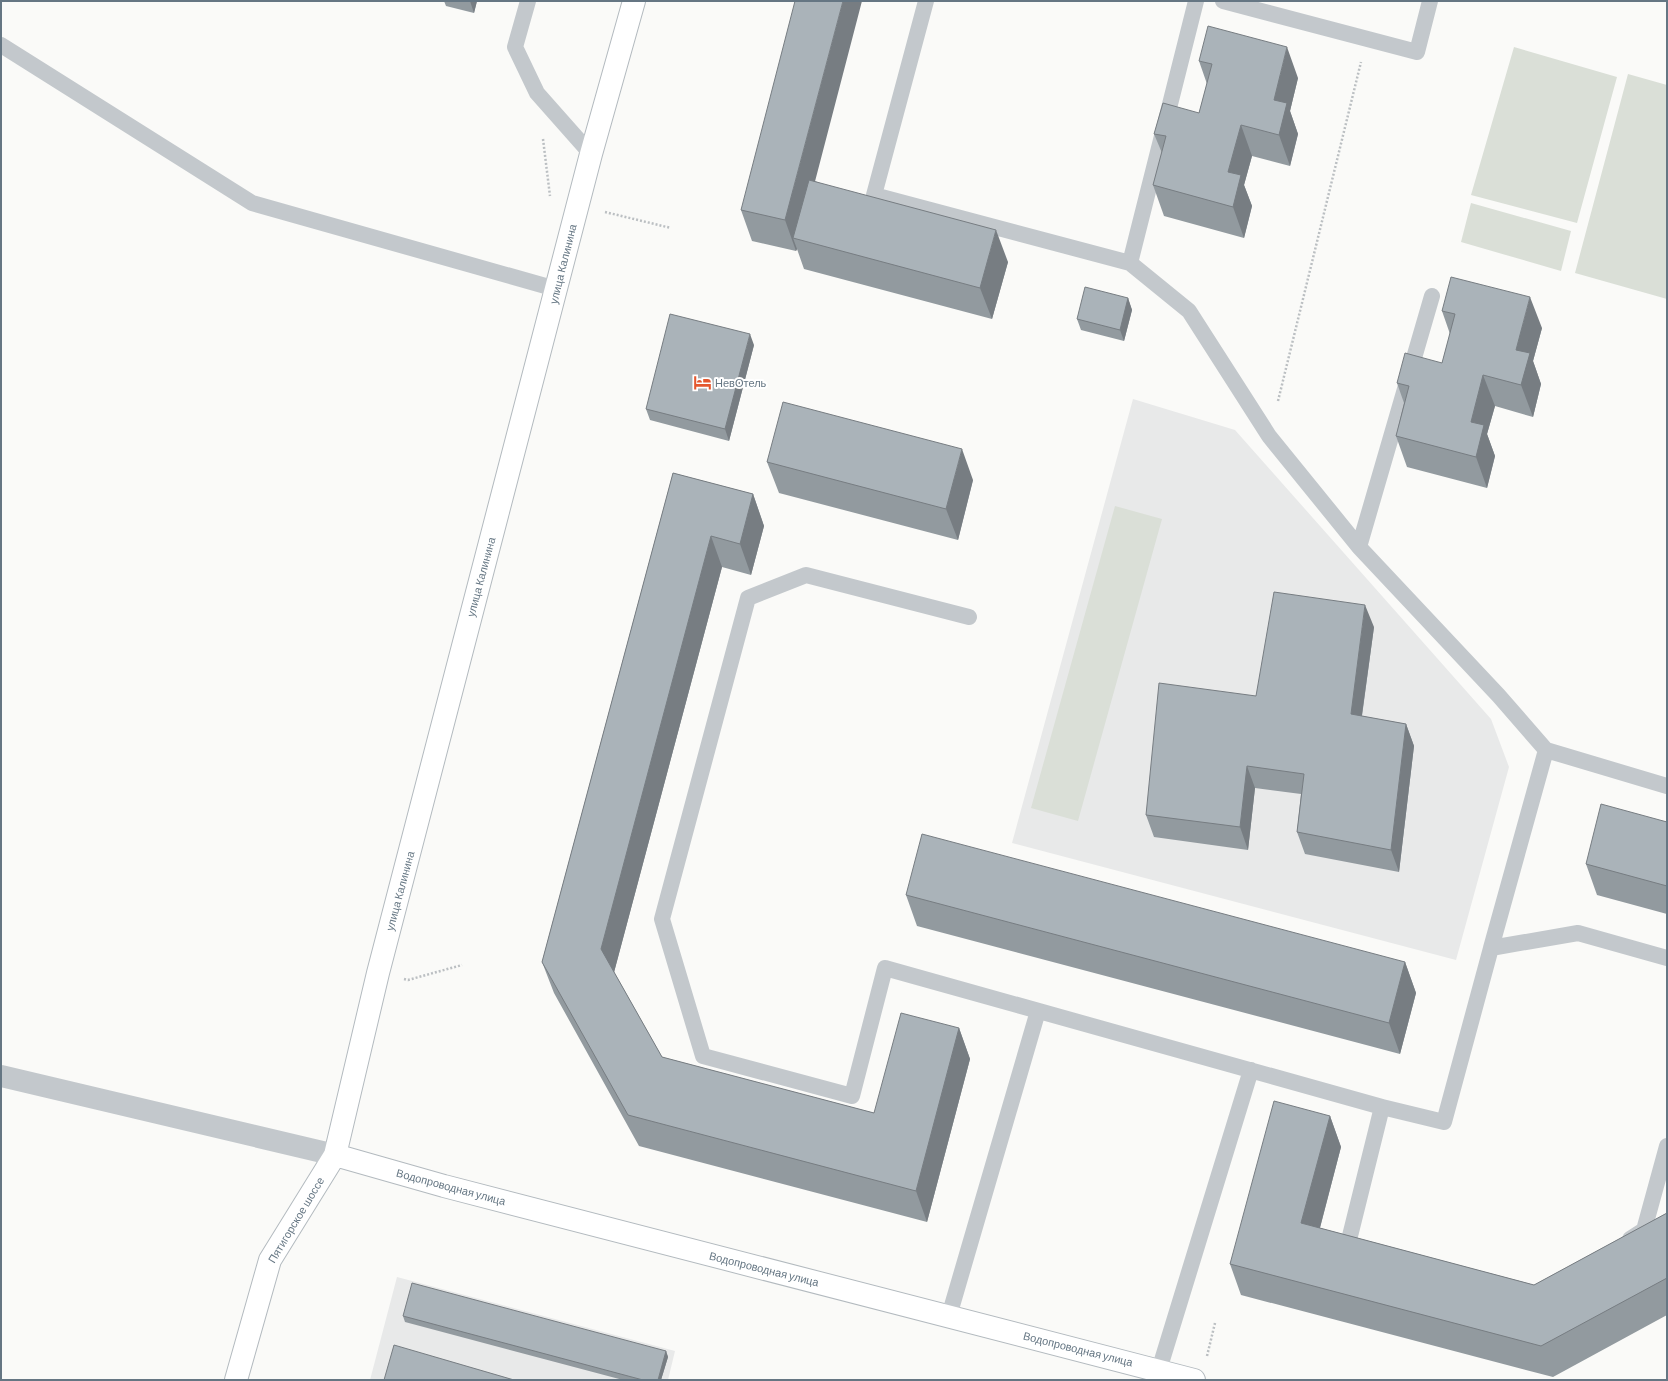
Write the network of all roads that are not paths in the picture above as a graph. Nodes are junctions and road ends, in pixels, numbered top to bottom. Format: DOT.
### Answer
graph roads {
  1 [pos="528,1"];
  2 [pos="634,1"];
  3 [pos="926,1"];
  4 [pos="1196,1"];
  5 [pos="1223,1"];
  6 [pos="1430,1"];
  7 [pos="1,45"];
  8 [pos="591,154"];
  9 [pos="1130,263"];
  10 [pos="556,289"];
  11 [pos="1432,296"];
  12 [pos="1358,547"];
  13 [pos="969,617"];
  14 [pos="1546,750"];
  15 [pos="1667,786"];
  16 [pos="1491,948"];
  17 [pos="1667,958"];
  18 [pos="1038,1011"];
  19 [pos="1251,1070"];
  20 [pos="2,1079"];
  21 [pos="1382,1107"];
  22 [pos="1667,1146"];
  23 [pos="335,1155"];
  24 [pos="1617,1248"];
  25 [pos="1370,1251"];
  26 [pos="949,1316"];
  27 [pos="1159,1370"];
  28 [pos="236,1380"];
  29 [pos="1194,1380"];
  1 -- 8 [label="lane"];
  2 -- 8 [label="main road, улица Калинина"];
  3 -- 9 [label="lane"];
  4 -- 9 [label="lane"];
  5 -- 6 [label="lane"];
  7 -- 10 [label="lane"];
  8 -- 10 [label="main road, улица Калинина"];
  9 -- 12 [label="lane"];
  10 -- 23 [label="main road, улица Калинина"];
  11 -- 12 [label="lane"];
  12 -- 14 [label="lane"];
  13 -- 18 [label="lane"];
  14 -- 15 [label="lane"];
  14 -- 16 [label="lane"];
  16 -- 17 [label="lane"];
  16 -- 21 [label="lane"];
  18 -- 19 [label="lane"];
  18 -- 26 [label="lane"];
  19 -- 21 [label="lane"];
  19 -- 27 [label="lane"];
  20 -- 23 [label="street"];
  21 -- 25 [label="lane"];
  22 -- 24 [label="lane"];
  23 -- 26 [label="main road, Водопроводная улица"];
  23 -- 28 [label="main road, Пятигорское шоссе"];
  26 -- 27 [label="main road, Водопроводная улица"];
  27 -- 29 [label="main road, Водопроводная улица"];
}
